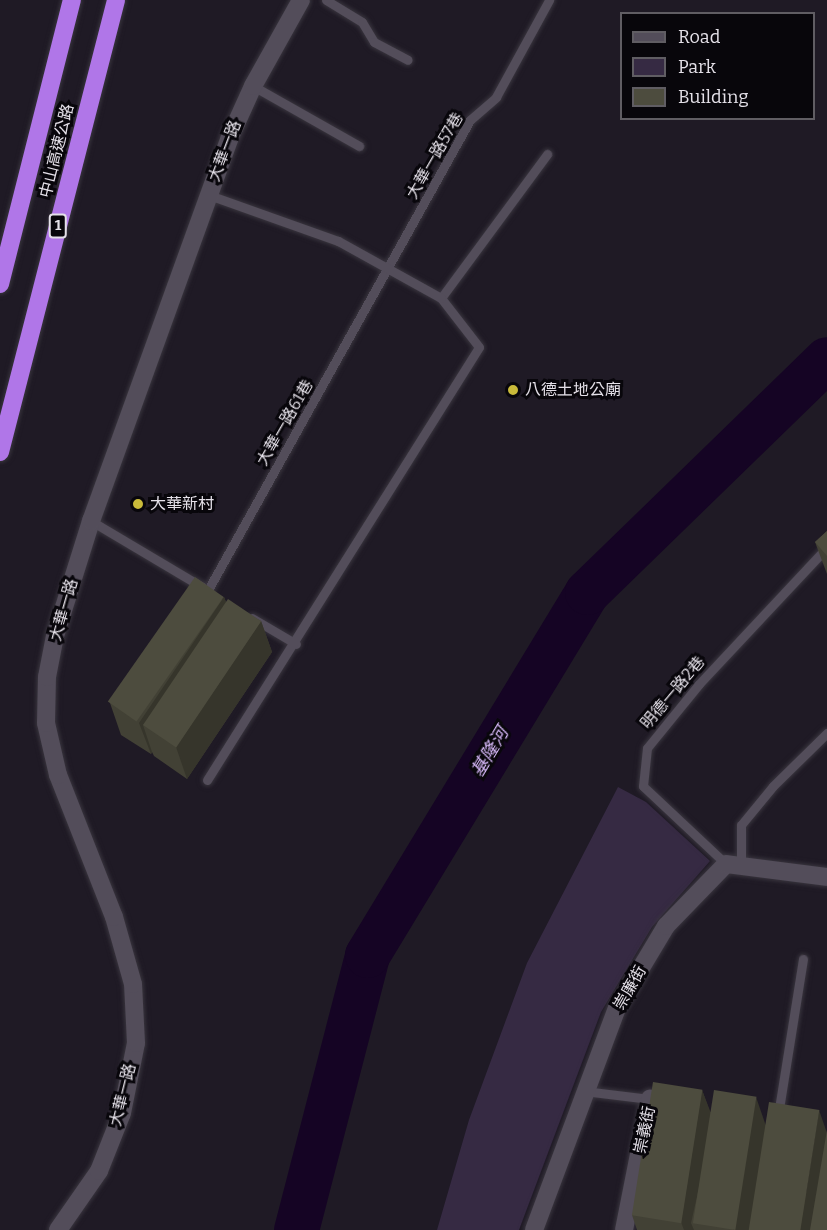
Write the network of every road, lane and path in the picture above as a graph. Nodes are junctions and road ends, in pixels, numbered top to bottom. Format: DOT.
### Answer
graph roads {
  1 [pos="72,0"];
  2 [pos="116,0"];
  3 [pos="301,0"];
  4 [pos="326,0"];
  5 [pos="549,0"];
  6 [pos="408,60"];
  7 [pos="253,86"];
  8 [pos="358,146"];
  9 [pos="547,154"];
  10 [pos="209,195"];
  11 [pos="389,271"];
  12 [pos="0,284"];
  13 [pos="441,298"];
  14 [pos="0,452"];
  15 [pos="91,521"];
  16 [pos="827,547"];
  17 [pos="207,591"];
  18 [pos="217,597"];
  19 [pos="195,610"];
  20 [pos="247,615"];
  21 [pos="296,644"];
  22 [pos="827,732"];
  23 [pos="207,780"];
  24 [pos="734,866"];
  25 [pos="827,877"];
  26 [pos="802,959"];
  27 [pos="584,1091"];
  28 [pos="650,1100"];
  29 [pos="697,1107"];
  30 [pos="754,1115"];
  31 [pos="797,1122"];
  32 [pos="777,1124"];
  33 [pos="58,1230"];
  34 [pos="534,1230"];
  35 [pos="624,1230"];
  1 -- 12 [label="highway, 中山高速公路"];
  2 -- 14 [label="highway, 中山高速公路 / 1"];
  3 -- 7 [label="street, 大華一路"];
  4 -- 6 [label="lane"];
  5 -- 11 [label="lane, 大華一路57巷"];
  7 -- 8 [label="lane"];
  7 -- 10 [label="street, 大華一路"];
  9 -- 13 [label="lane"];
  10 -- 11 [label="lane"];
  10 -- 15 [label="street, 大華一路"];
  11 -- 13 [label="lane"];
  11 -- 17 [label="lane, 大華一路61巷"];
  13 -- 21 [label="lane"];
  15 -- 17 [label="lane"];
  15 -- 33 [label="street, 大華一路"];
  16 -- 24 [label="lane, 明德一路2巷"];
  17 -- 18 [label="lane"];
  17 -- 19 [label="lane, 大華一路61巷"];
  20 -- 21 [label="lane"];
  21 -- 23 [label="lane"];
  22 -- 24 [label="lane"];
  24 -- 25 [label="street"];
  24 -- 27 [label="street, 崇廉街"];
  26 -- 32 [label="lane"];
  27 -- 28 [label="lane"];
  27 -- 34 [label="street, 崇廉街"];
  28 -- 29 [label="street, 崇義街"];
  28 -- 35 [label="street, 崇義街"];
  30 -- 32 [label="street"];
  31 -- 32 [label="street"];
}
